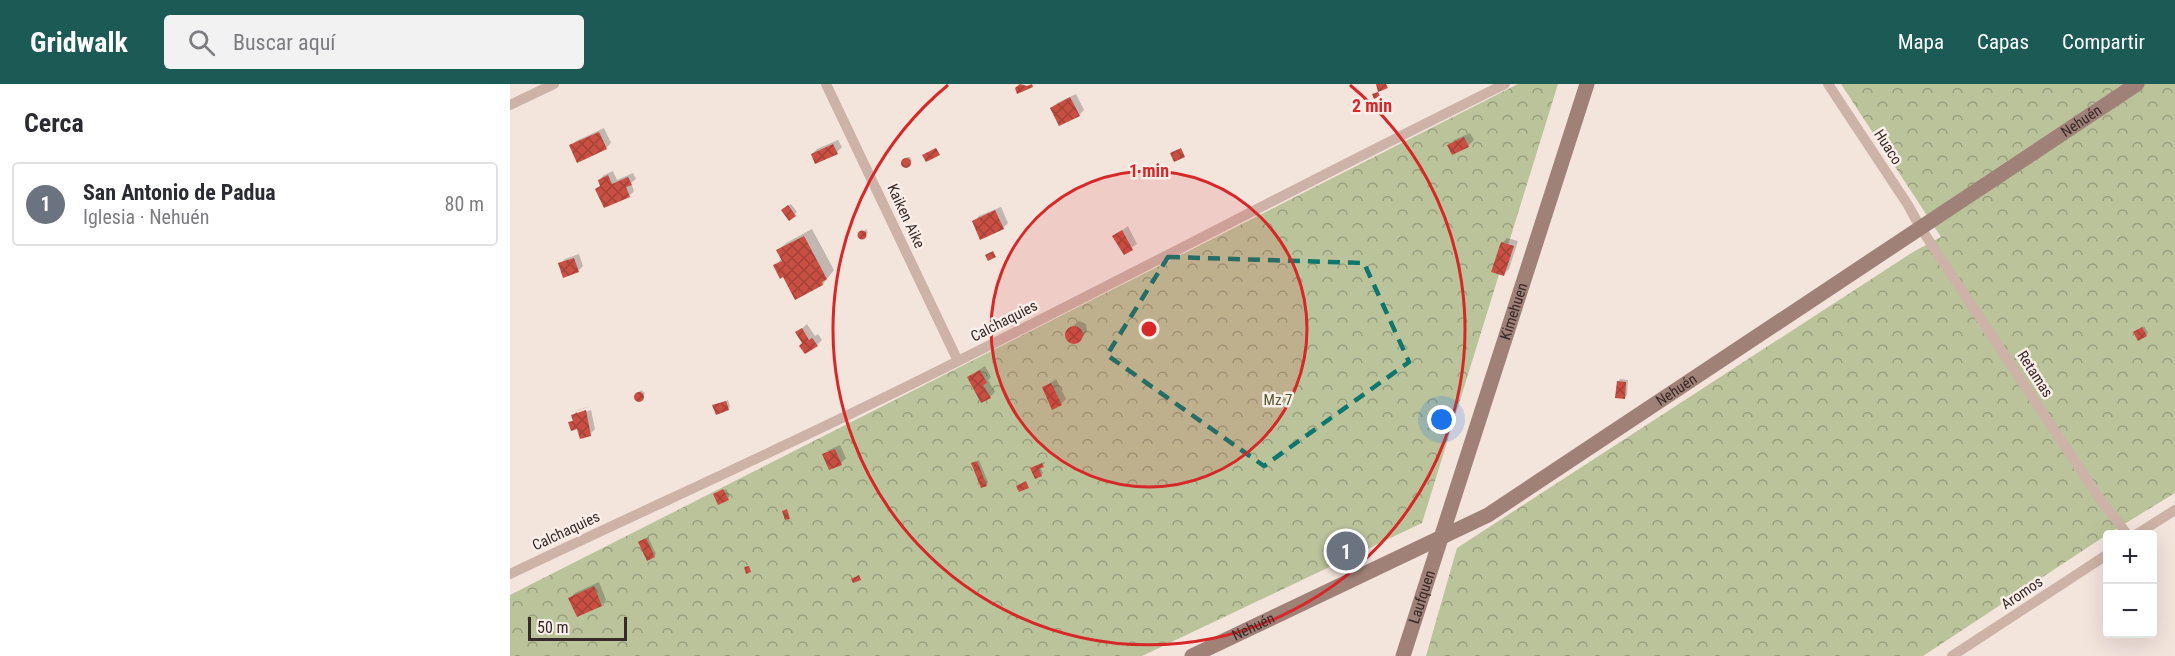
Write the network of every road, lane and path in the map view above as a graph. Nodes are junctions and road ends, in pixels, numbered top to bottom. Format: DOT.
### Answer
graph roads {
  1 [pos="554,84"];
  2 [pos="826,84"];
  3 [pos="1506,84"];
  4 [pos="1587,84"];
  5 [pos="1828,84"];
  6 [pos="2137,84"];
  7 [pos="510,105"];
  8 [pos="1920,227"];
  9 [pos="958,362"];
  10 [pos="2175,510"];
  11 [pos="2124,530"];
  12 [pos="2143,530"];
  13 [pos="1440,539"];
  14 [pos="2103,557"];
  15 [pos="510,574"];
  16 [pos="1192,656"];
  17 [pos="1403,656"];
  18 [pos="1952,656"];
  1 -- 7 [label="street"];
  2 -- 9 [label="street, Kaiken Aike"];
  3 -- 9 [label="street, Calchaquies"];
  4 -- 13 [label="street, Kimehuen"];
  5 -- 8 [label="street, Huaco"];
  6 -- 8 [label="street, Nehuén"];
  8 -- 11 [label="street, Retamas"];
  8 -- 13 [label="street, Nehuén"];
  9 -- 15 [label="street, Calchaquies"];
  10 -- 12 [label="street"];
  13 -- 16 [label="street, Nehuén"];
  13 -- 17 [label="street, Laufquen"];
  14 -- 18 [label="street, Aromos"];
}
